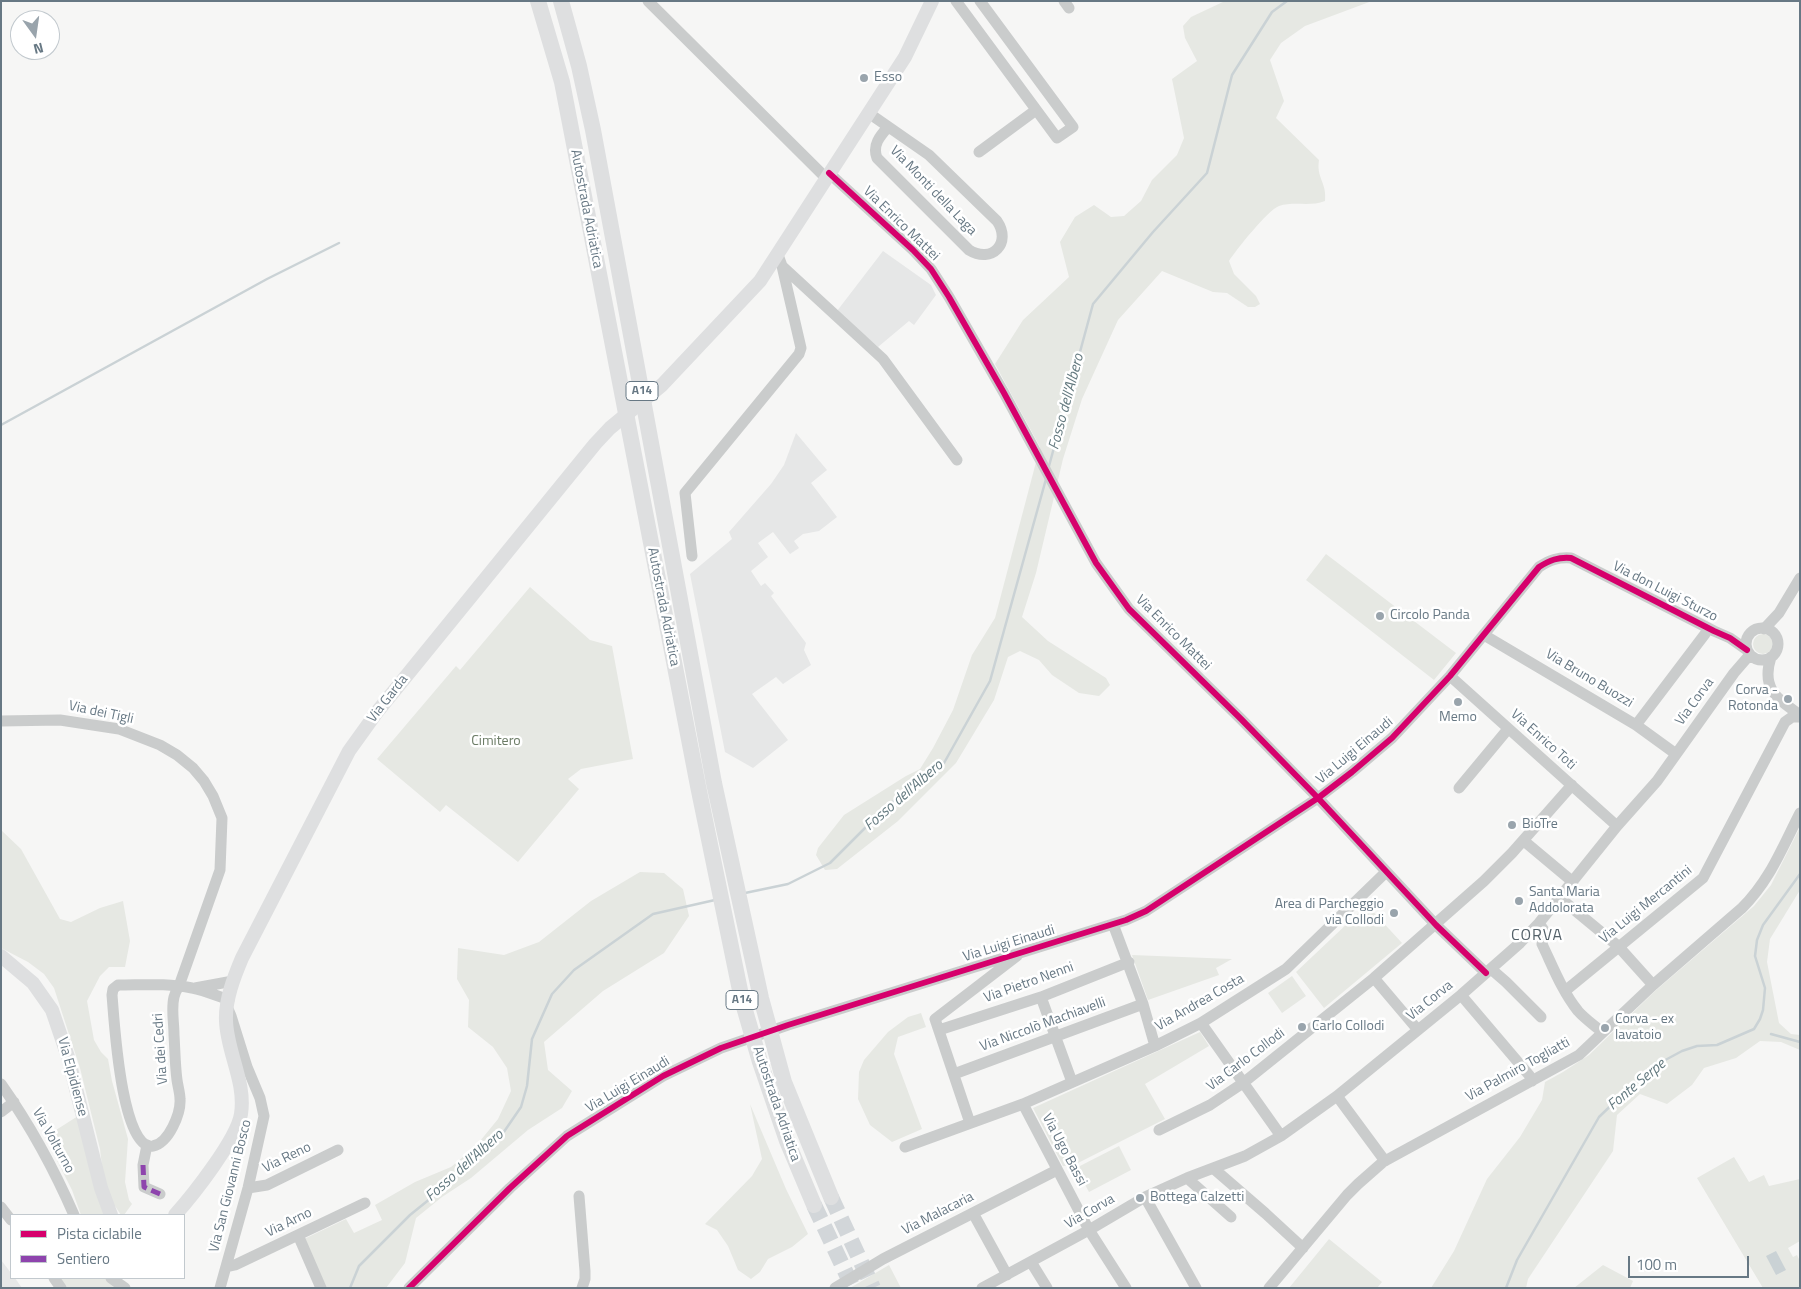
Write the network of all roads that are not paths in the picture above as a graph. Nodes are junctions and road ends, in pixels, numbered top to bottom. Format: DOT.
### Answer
graph roads {
  1 [pos="538,1"];
  2 [pos="561,1"];
  3 [pos="648,1"];
  4 [pos="932,1"];
  5 [pos="956,1"];
  6 [pos="980,1"];
  7 [pos="1016,50"];
  8 [pos="1001,62"];
  9 [pos="1036,110"];
  10 [pos="870,114"];
  11 [pos="888,127"];
  12 [pos="979,152"];
  13 [pos="828,176"];
  14 [pos="780,261"];
  15 [pos="957,460"];
  16 [pos="692,556"];
  17 [pos="1571,558"];
  18 [pos="1800,578"];
  19 [pos="1779,614"];
  20 [pos="1764,629"];
  21 [pos="1705,634"];
  22 [pos="1774,634"];
  23 [pos="1484,635"];
  24 [pos="1748,637"];
  25 [pos="1730,638"];
  26 [pos="1752,655"];
  27 [pos="1771,657"];
  28 [pos="1450,676"];
  29 [pos="1800,716"];
  30 [pos="1,721"];
  31 [pos="1785,722"];
  32 [pos="1636,725"];
  33 [pos="1508,729"];
  34 [pos="1676,754"];
  35 [pos="706,785"];
  36 [pos="1572,785"];
  37 [pos="1459,788"];
  38 [pos="1318,798"];
  39 [pos="1800,813"];
  40 [pos="1617,826"];
  41 [pos="1524,841"];
  42 [pos="1386,872"];
  43 [pos="1572,882"];
  44 [pos="1560,898"];
  45 [pos="1539,923"];
  46 [pos="1113,924"];
  47 [pos="1436,925"];
  48 [pos="1527,936"];
  49 [pos="1542,944"];
  50 [pos="1618,946"];
  51 [pos="1020,953"];
  52 [pos="1,956"];
  53 [pos="1128,962"];
  54 [pos="1488,971"];
  55 [pos="1374,978"];
  56 [pos="233,981"];
  57 [pos="1653,985"];
  58 [pos="178,986"];
  59 [pos="193,988"];
  60 [pos="1565,991"];
  61 [pos="1461,996"];
  62 [pos="1042,997"];
  63 [pos="228,1004"];
  64 [pos="1143,1004"];
  65 [pos="1541,1017"];
  66 [pos="1201,1023"];
  67 [pos="939,1030"];
  68 [pos="1418,1030"];
  69 [pos="1602,1032"];
  70 [pos="1055,1037"];
  71 [pos="1155,1046"];
  72 [pos="954,1074"];
  73 [pos="1532,1081"];
  74 [pos="1072,1082"];
  75 [pos="1243,1083"];
  76 [pos="1,1084"];
  77 [pos="1337,1096"];
  78 [pos="14,1102"];
  79 [pos="1023,1104"];
  80 [pos="1,1112"];
  81 [pos="970,1122"];
  82 [pos="1159,1130"];
  83 [pos="1281,1136"];
  84 [pos="148,1145"];
  85 [pos="905,1147"];
  86 [pos="338,1150"];
  87 [pos="1384,1161"];
  88 [pos="1212,1168"];
  89 [pos="1057,1170"];
  90 [pos="1187,1178"];
  91 [pos="248,1188"];
  92 [pos="160,1194"];
  93 [pos="579,1196"];
  94 [pos="1145,1197"];
  95 [pos="831,1198"];
  96 [pos="365,1203"];
  97 [pos="814,1205"];
  98 [pos="1,1207"];
  99 [pos="973,1213"];
  100 [pos="74,1214"];
  101 [pos="110,1214"];
  102 [pos="176,1214"];
  103 [pos="1231,1217"];
  104 [pos="10,1219"];
  105 [pos="1089,1230"];
  106 [pos="298,1235"];
  107 [pos="1303,1248"];
  108 [pos="1031,1262"];
  109 [pos="226,1267"];
  110 [pos="1007,1274"];
  111 [pos="112,1279"];
  112 [pos="125,1288"];
  113 [pos="220,1288"];
  114 [pos="322,1288"];
  115 [pos="410,1288"];
  116 [pos="582,1288"];
  117 [pos="835,1288"];
  118 [pos="982,1288"];
  119 [pos="1047,1288"];
  120 [pos="1126,1288"];
  121 [pos="1196,1288"];
  122 [pos="1270,1288"];
  1 -- 35 [label="highway, Autostrada Adriatica / A14"];
  2 -- 35 [label="highway, Autostrada Adriatica / A14"];
  3 -- 13 [label="street, Via Enrico Mattei"];
  4 -- 10 [label="main road, Via Garda"];
  5 -- 8 [label="street"];
  6 -- 7 [label="street"];
  7 -- 8 [label="street"];
  7 -- 9 [label="street"];
  8 -- 9 [label="street"];
  9 -- 12 [label="street"];
  10 -- 11 [label="street"];
  10 -- 13 [label="main road, Via Garda"];
  11 -- 11 [label="street, Via Monti della Laga"];
  13 -- 14 [label="main road, Via Garda"];
  13 -- 38 [label="street, Via Enrico Mattei"];
  14 -- 15 [label="street"];
  14 -- 16 [label="street"];
  14 -- 56 [label="main road, Via Garda"];
  17 -- 23 [label="street, Via Luigi Einaudi"];
  17 -- 25 [label="street, Via don Luigi Sturzo"];
  18 -- 19 [label="street"];
  19 -- 20 [label="street"];
  19 -- 22 [label="street"];
  20 -- 22 [label="street"];
  20 -- 24 [label="street"];
  21 -- 32 [label="street"];
  22 -- 27 [label="street"];
  23 -- 28 [label="street, Via Luigi Einaudi"];
  23 -- 32 [label="street, Via Bruno Buozzi"];
  24 -- 25 [label="street, Via don Luigi Sturzo"];
  24 -- 26 [label="street"];
  25 -- 26 [label="street, Via don Luigi Sturzo"];
  26 -- 27 [label="street"];
  26 -- 31 [label="street"];
  26 -- 34 [label="street, Via Corva"];
  27 -- 29 [label="street"];
  28 -- 33 [label="street, Via Enrico Toti"];
  28 -- 38 [label="street, Via Luigi Einaudi"];
  29 -- 31 [label="street"];
  30 -- 58 [label="street, Via dei Tigli"];
  31 -- 50 [label="street, Via Luigi Mercantini"];
  32 -- 34 [label="street, Via Bruno Buozzi"];
  33 -- 36 [label="street, Via Enrico Toti"];
  33 -- 37 [label="street"];
  34 -- 40 [label="street, Via Corva"];
  35 -- 95 [label="highway, Autostrada Adriatica / A14"];
  35 -- 97 [label="highway, Autostrada Adriatica / A14"];
  36 -- 40 [label="street, Via Enrico Toti"];
  36 -- 41 [label="street, Via Carlo Collodi"];
  38 -- 42 [label="street, Via Enrico Mattei"];
  38 -- 46 [label="street, Via Luigi Einaudi"];
  39 -- 57 [label="street, Via Palmiro Togliatti"];
  40 -- 43 [label="street, Via Corva"];
  41 -- 43 [label="street"];
  41 -- 47 [label="street, Via Carlo Collodi"];
  42 -- 47 [label="street, Via Enrico Mattei"];
  42 -- 66 [label="street, Via Andrea Costa"];
  43 -- 44 [label="street, Via Corva"];
  44 -- 45 [label="street, Via Corva"];
  44 -- 50 [label="street"];
  45 -- 48 [label="street, Via Corva"];
  45 -- 49 [label="street"];
  46 -- 51 [label="street, Via Luigi Einaudi"];
  46 -- 53 [label="street"];
  47 -- 54 [label="street, Via Enrico Mattei"];
  47 -- 55 [label="street, Via Carlo Collodi"];
  48 -- 49 [label="street"];
  48 -- 54 [label="street, Via Corva"];
  49 -- 60 [label="street"];
  50 -- 57 [label="street"];
  50 -- 60 [label="street, Via Luigi Mercantini"];
  51 -- 67 [label="street, Via Luigi Einaudi"];
  51 -- 115 [label="street, Via Luigi Einaudi"];
  52 -- 101 [label="main road, Via Elpidiense"];
  53 -- 62 [label="street, Via Pietro Nenni"];
  53 -- 64 [label="street"];
  54 -- 61 [label="street, Via Corva"];
  54 -- 65 [label="street, Via Enrico Mattei"];
  55 -- 68 [label="street"];
  55 -- 75 [label="street, Via Carlo Collodi"];
  56 -- 59 [label="street"];
  56 -- 63 [label="main road, Via Garda"];
  57 -- 69 [label="street, Via Palmiro Togliatti"];
  58 -- 59 [label="street"];
  58 -- 84 [label="street, Via dei Cedri"];
  58 -- 84 [label="street"];
  59 -- 63 [label="street"];
  60 -- 69 [label="street"];
  61 -- 68 [label="street, Via Corva"];
  61 -- 73 [label="street"];
  62 -- 67 [label="street, Via Pietro Nenni"];
  62 -- 70 [label="street"];
  63 -- 91 [label="street, Via San Giovanni Bosco"];
  63 -- 102 [label="main road"];
  64 -- 70 [label="street, Via Niccolò Machiavelli"];
  64 -- 71 [label="street"];
  66 -- 71 [label="street, Via Andrea Costa"];
  66 -- 75 [label="street"];
  67 -- 72 [label="street"];
  68 -- 77 [label="street, Via Corva"];
  69 -- 73 [label="street, Via Palmiro Togliatti"];
  70 -- 72 [label="street, Via Niccolò Machiavelli"];
  70 -- 74 [label="street"];
  71 -- 74 [label="street, Via Andrea Costa"];
  72 -- 81 [label="street"];
  73 -- 87 [label="street, Via Palmiro Togliatti"];
  74 -- 79 [label="street, Via Andrea Costa"];
  75 -- 82 [label="street, Via Carlo Collodi"];
  75 -- 83 [label="street"];
  76 -- 78 [label="street, Via Volturno"];
  77 -- 83 [label="street, Via Corva"];
  77 -- 87 [label="street"];
  78 -- 80 [label="street"];
  78 -- 100 [label="street, Via Volturno"];
  79 -- 81 [label="street, Via Andrea Costa"];
  79 -- 89 [label="street, Via Ugo Bassi"];
  81 -- 85 [label="street, Via Andrea Costa"];
  83 -- 88 [label="street, Via Corva"];
  84 -- 92 [label="street"];
  86 -- 91 [label="street, Via Reno"];
  87 -- 107 [label="street, Via Palmiro Togliatti"];
  88 -- 90 [label="street, Via Corva"];
  88 -- 107 [label="street"];
  89 -- 99 [label="street, Via Malacaria"];
  89 -- 105 [label="street, Via Ugo Bassi"];
  90 -- 94 [label="street, Via Corva"];
  90 -- 103 [label="street"];
  91 -- 109 [label="street, Via San Giovanni Bosco"];
  93 -- 116 [label="street"];
  94 -- 105 [label="street, Via Corva"];
  94 -- 121 [label="street"];
  96 -- 106 [label="street, Via Arno"];
  98 -- 104 [label="street"];
  99 -- 110 [label="street"];
  99 -- 117 [label="street, Via Malacaria"];
  105 -- 108 [label="street, Via Corva"];
  105 -- 120 [label="street, Via Ugo Bassi"];
  106 -- 109 [label="street, Via Arno"];
  106 -- 114 [label="street"];
  107 -- 122 [label="street, Via Palmiro Togliatti"];
  108 -- 110 [label="street, Via Corva"];
  108 -- 119 [label="street"];
  109 -- 113 [label="street, Via San Giovanni Bosco"];
  110 -- 118 [label="street, Via Corva"];
  111 -- 112 [label="street"];
}
